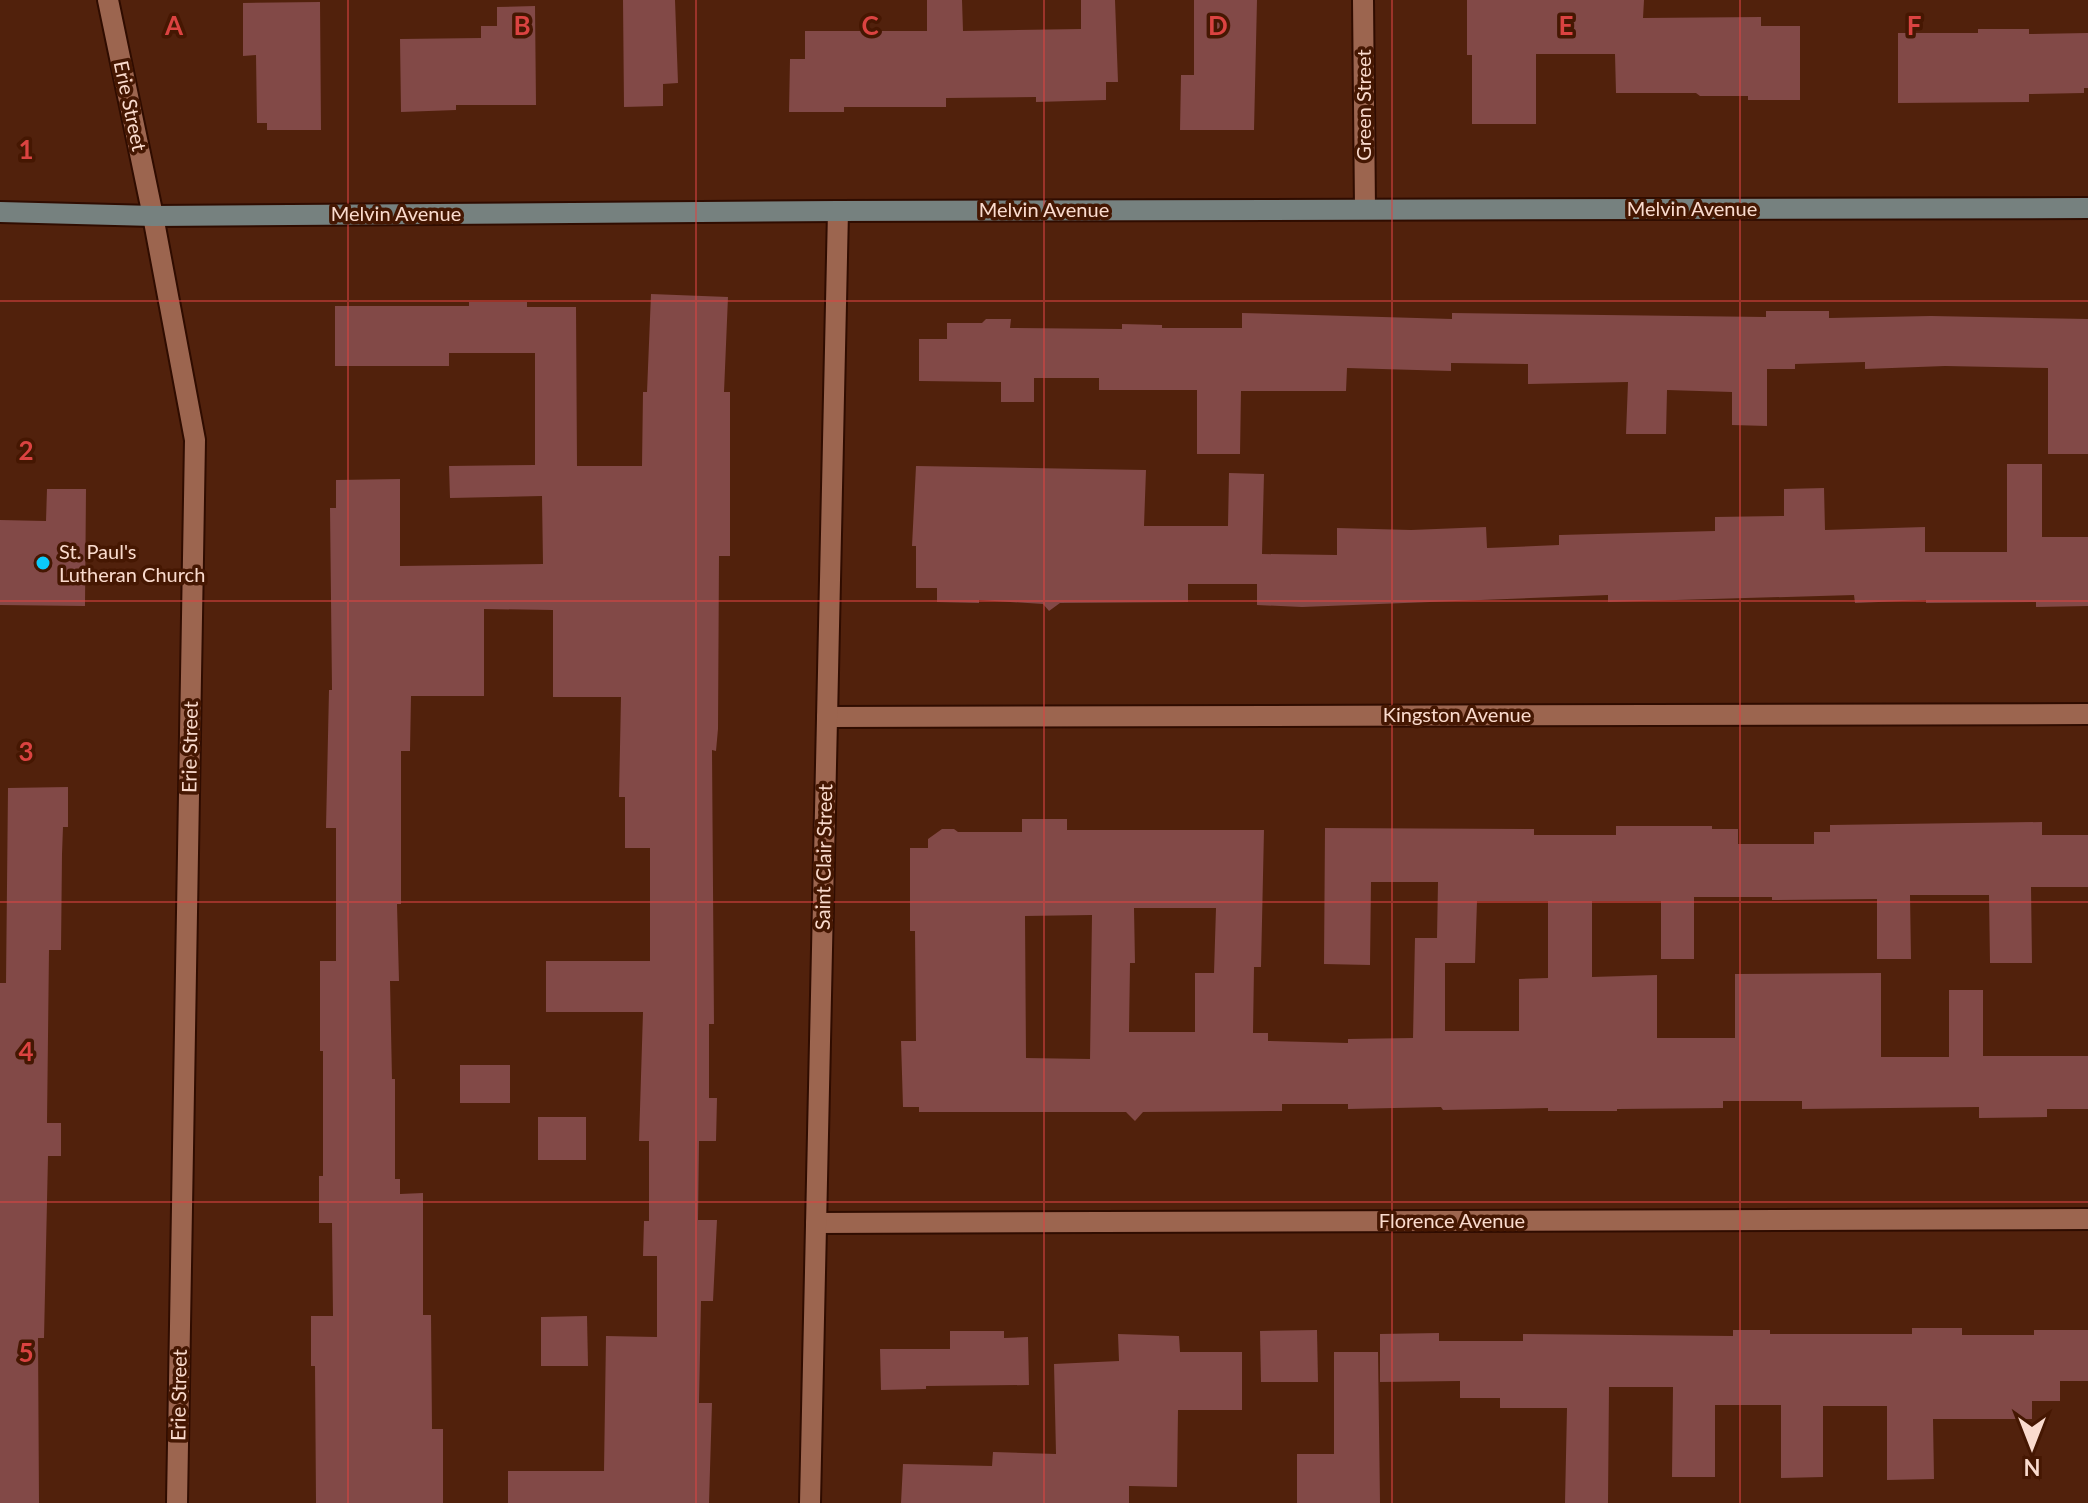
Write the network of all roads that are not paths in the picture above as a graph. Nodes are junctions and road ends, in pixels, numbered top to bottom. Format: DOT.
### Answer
graph roads {
  1 [pos="108,0"];
  2 [pos="1363,0"];
  3 [pos="2088,208"];
  4 [pos="1365,209"];
  5 [pos="838,211"];
  6 [pos="0,212"];
  7 [pos="153,216"];
  8 [pos="2088,714"];
  9 [pos="827,717"];
  10 [pos="2088,1219"];
  11 [pos="816,1223"];
  12 [pos="177,1503"];
  13 [pos="810,1503"];
  1 -- 7 [label="street, Erie Street"];
  2 -- 4 [label="street, Green Street"];
  3 -- 4 [label="street, Melvin Avenue"];
  4 -- 5 [label="street, Melvin Avenue"];
  5 -- 7 [label="street, Melvin Avenue"];
  5 -- 9 [label="street, Saint Clair Street"];
  6 -- 7 [label="street, Melvin Avenue"];
  7 -- 12 [label="street, Erie Street"];
  8 -- 9 [label="street, Kingston Avenue"];
  9 -- 11 [label="street, Saint Clair Street"];
  10 -- 11 [label="street, Florence Avenue"];
  11 -- 13 [label="street, Saint Clair Street"];
}
